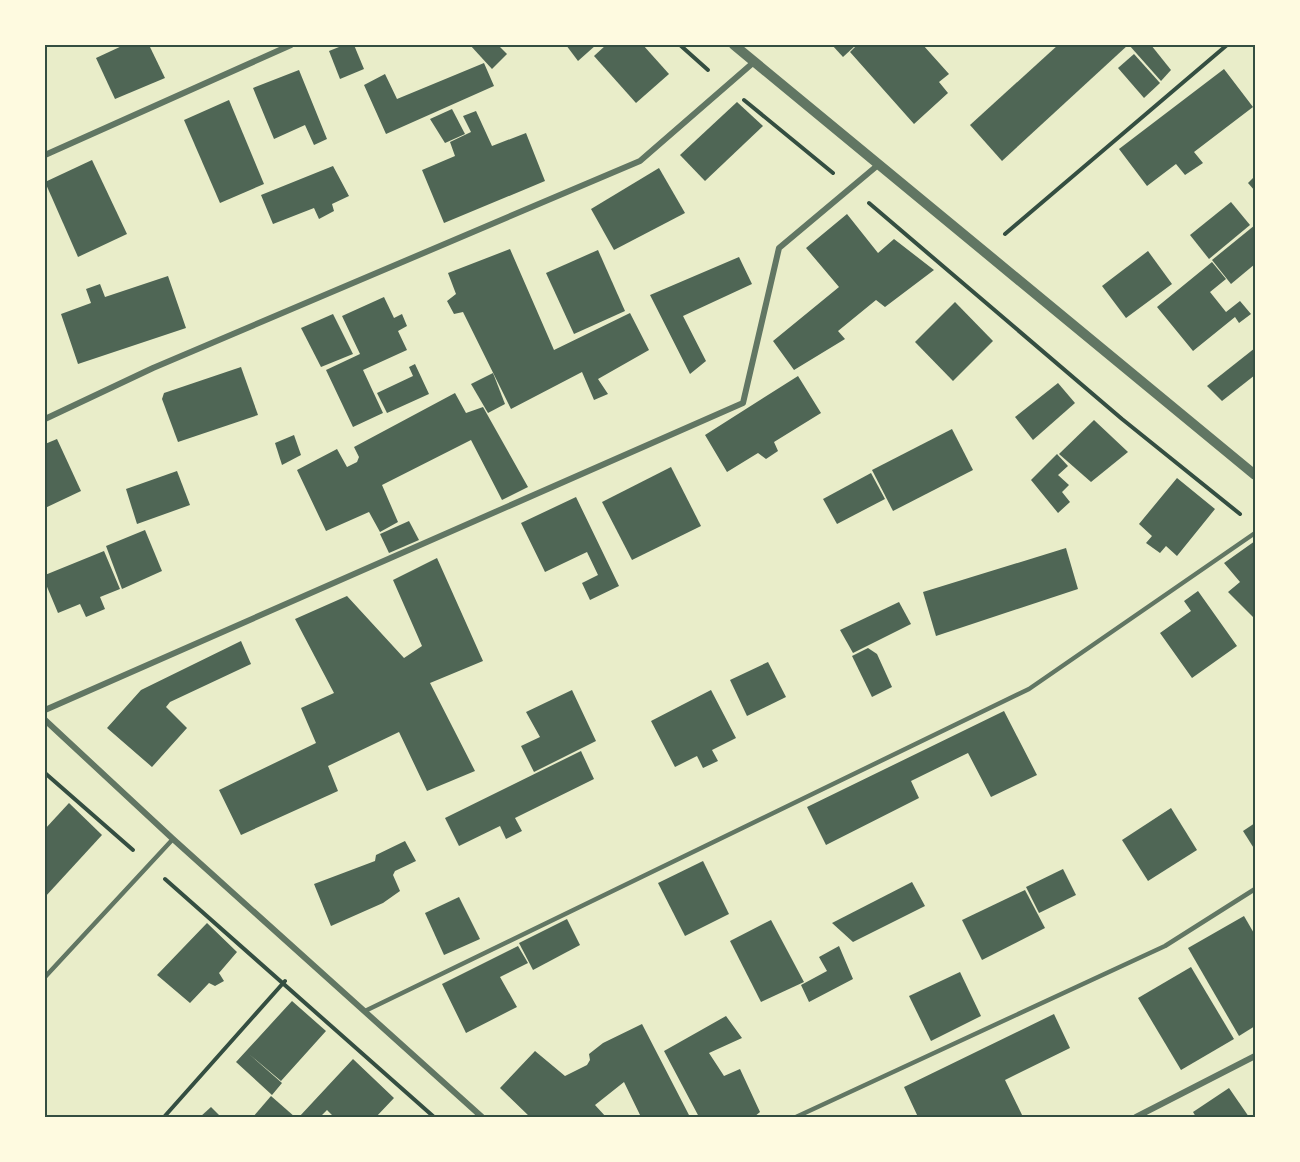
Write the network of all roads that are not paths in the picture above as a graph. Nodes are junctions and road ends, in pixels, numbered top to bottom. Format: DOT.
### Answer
graph roads {
  1 [pos="291,45"];
  2 [pos="734,45"];
  3 [pos="755,61"];
  4 [pos="45,154"];
  5 [pos="878,165"];
  6 [pos="45,419"];
  7 [pos="1255,475"];
  8 [pos="1255,533"];
  9 [pos="45,710"];
  10 [pos="45,720"];
  11 [pos="173,839"];
  12 [pos="1255,889"];
  13 [pos="45,977"];
  14 [pos="365,1011"];
  15 [pos="1255,1056"];
  16 [pos="482,1117"];
  17 [pos="796,1117"];
  18 [pos="1136,1117"];
  1 -- 4 [label="street"];
  2 -- 3 [label="street"];
  3 -- 5 [label="street"];
  3 -- 6 [label="street"];
  5 -- 7 [label="street"];
  5 -- 9 [label="street"];
  8 -- 14 [label="lane"];
  10 -- 11 [label="street"];
  11 -- 13 [label="lane"];
  11 -- 14 [label="street"];
  12 -- 17 [label="lane"];
  14 -- 16 [label="street"];
  15 -- 18 [label="street"];
}
